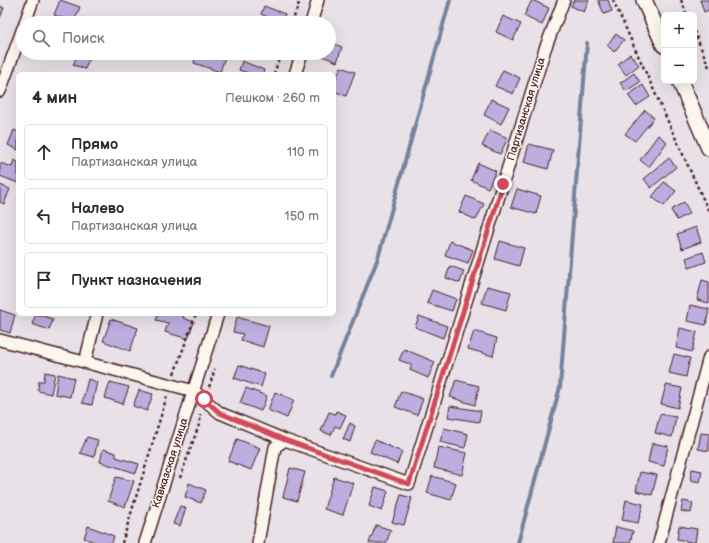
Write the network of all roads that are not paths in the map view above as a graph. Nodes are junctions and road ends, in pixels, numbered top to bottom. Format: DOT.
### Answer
graph roads {
  1 [pos="33,0"];
  2 [pos="318,0"];
  3 [pos="564,0"];
  4 [pos="644,0"];
  5 [pos="651,0"];
  6 [pos="27,16"];
  7 [pos="313,16"];
  8 [pos="661,22"];
  9 [pos="661,38"];
  10 [pos="16,47"];
  11 [pos="300,60"];
  12 [pos="296,72"];
  13 [pos="681,84"];
  14 [pos="688,84"];
  15 [pos="0,91"];
  16 [pos="709,132"];
  17 [pos="709,148"];
  18 [pos="96,316"];
  19 [pos="217,316"];
  20 [pos="0,340"];
  21 [pos="709,357"];
  22 [pos="85,362"];
  23 [pos="194,391"];
  24 [pos="285,440"];
  25 [pos="145,543"];
  26 [pos="258,543"];
  27 [pos="659,543"];
  1 -- 6 [label="street"];
  2 -- 7 [label="street"];
  3 -- 24 [label="street, Партизанская улица"];
  4 -- 9 [label="main road"];
  5 -- 8 [label="main road"];
  10 -- 15 [label="street"];
  11 -- 12 [label="street"];
  13 -- 17 [label="main road"];
  14 -- 16 [label="main road"];
  18 -- 22 [label="street"];
  19 -- 23 [label="street, Кавказская улица"];
  20 -- 22 [label="street, Партизанская улица"];
  21 -- 27 [label="street"];
  22 -- 23 [label="street, Партизанская улица"];
  23 -- 24 [label="street, Партизанская улица"];
  23 -- 25 [label="street, Кавказская улица"];
  24 -- 26 [label="street"];
}
